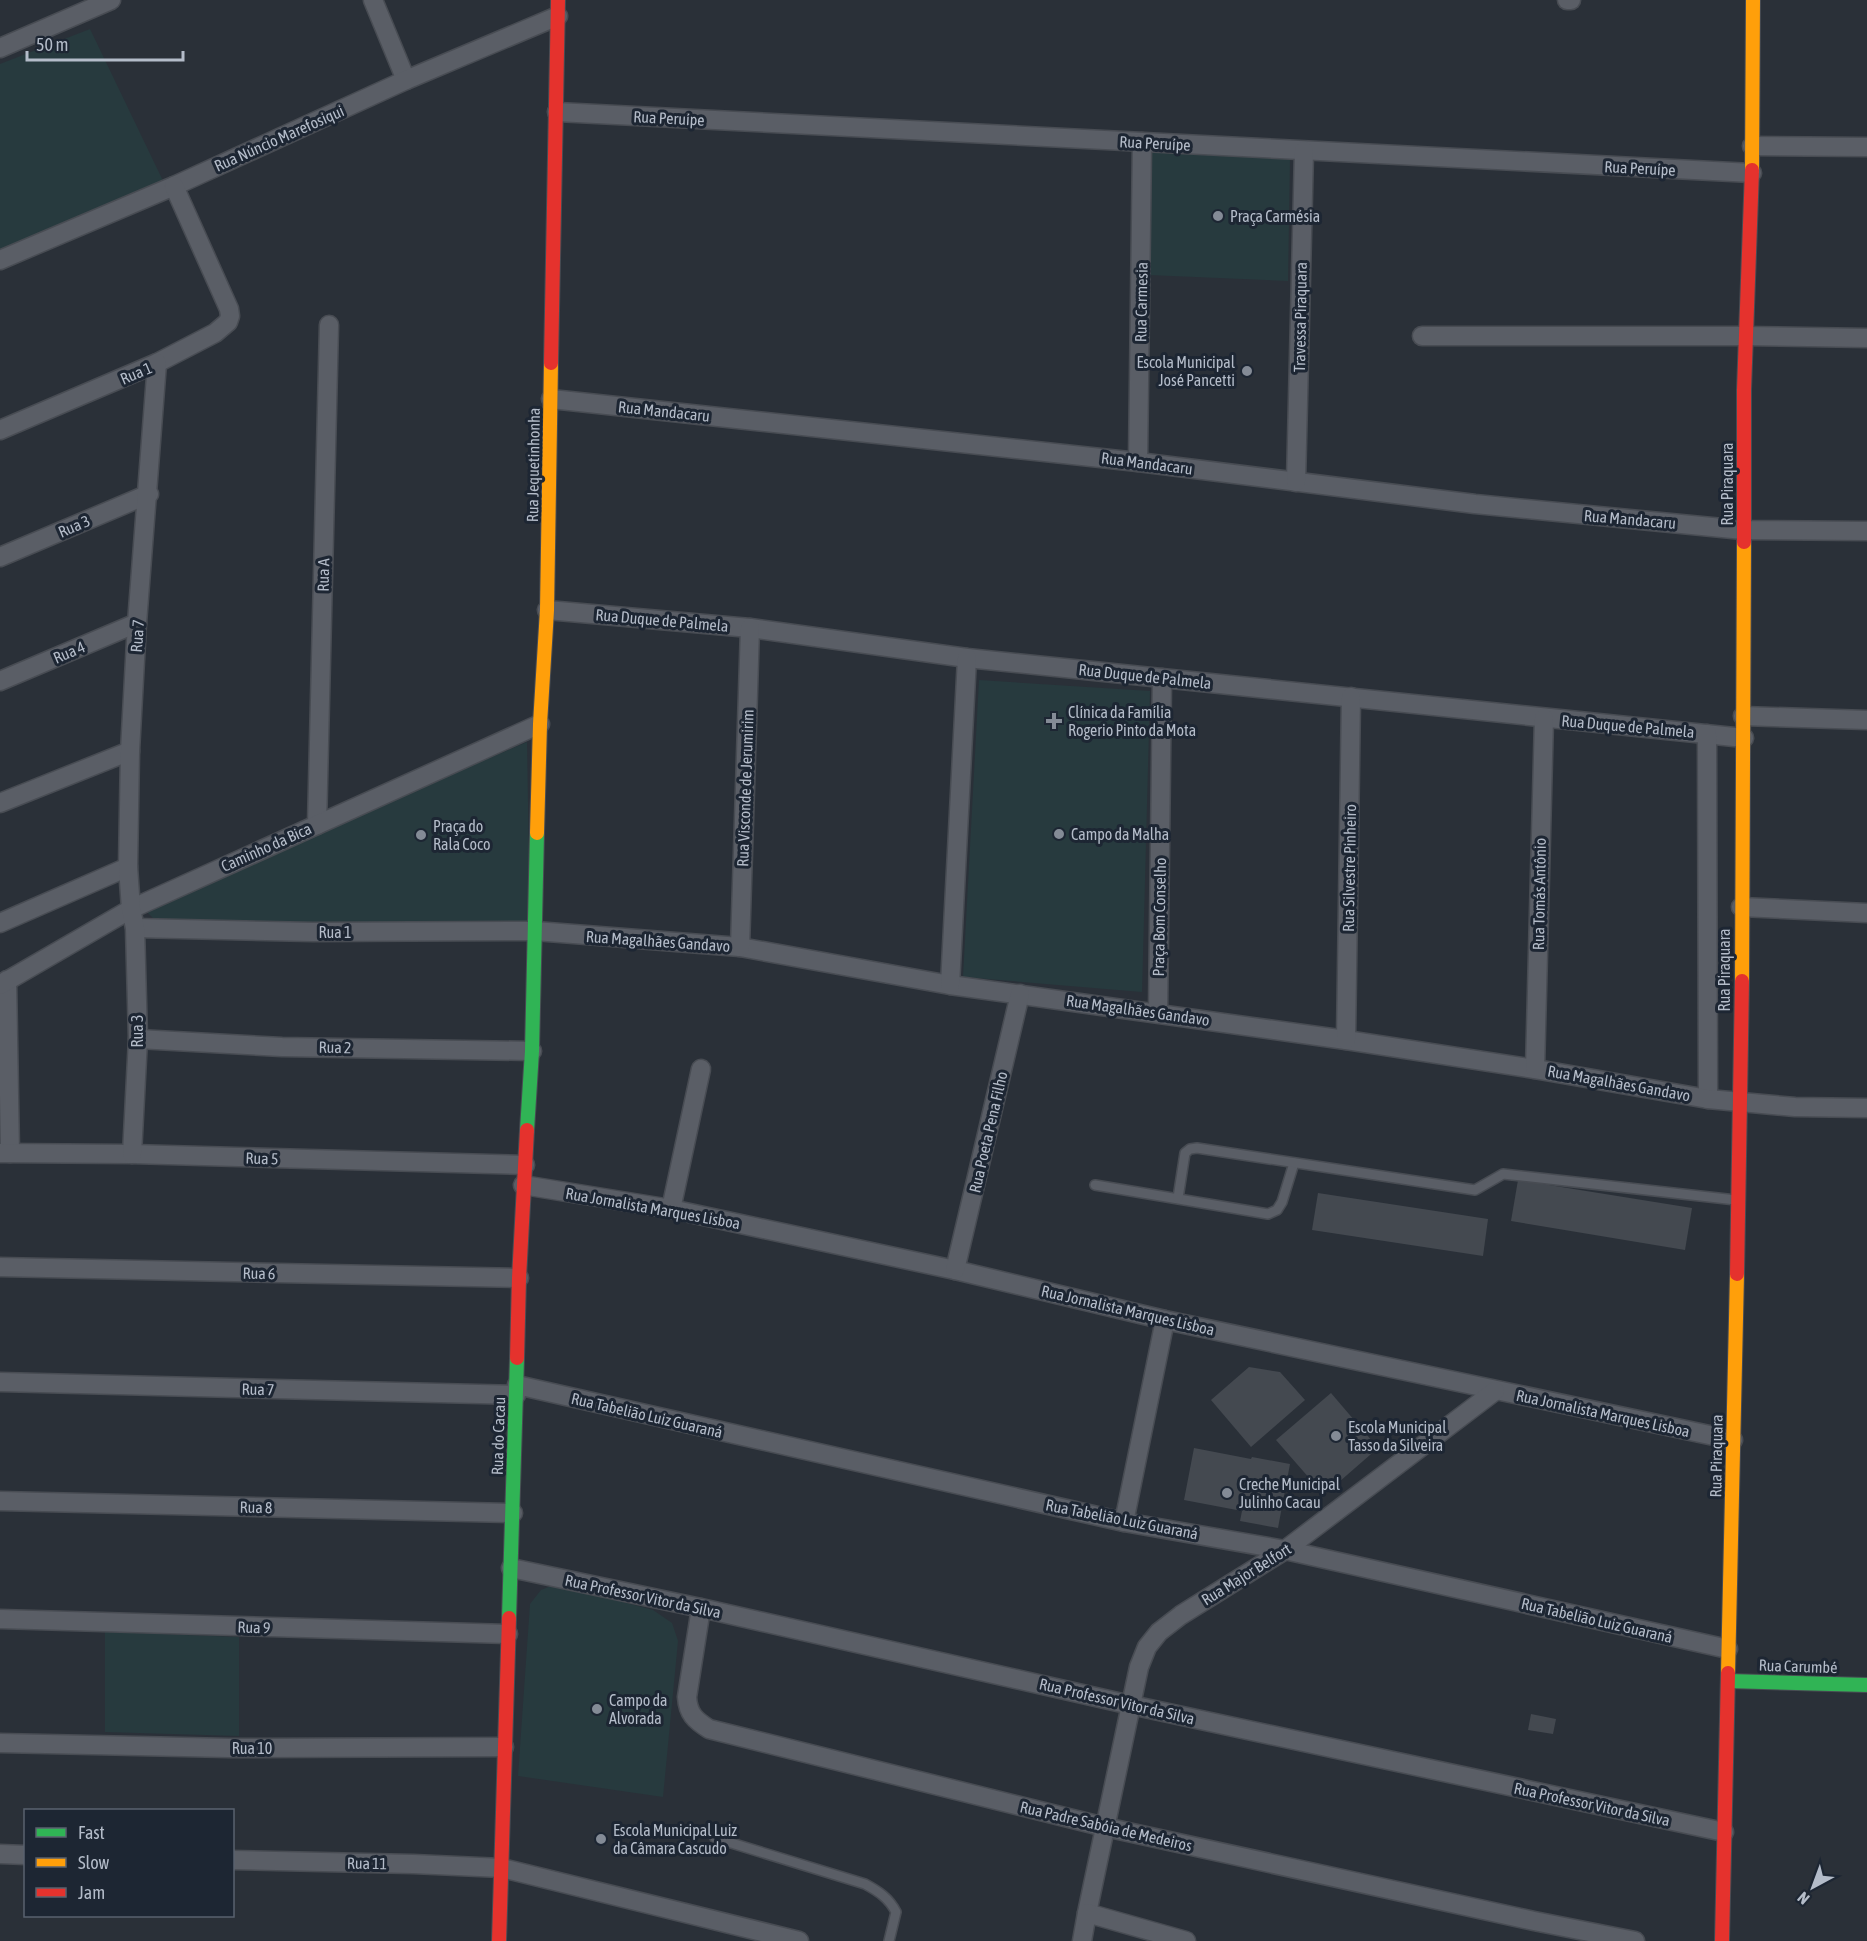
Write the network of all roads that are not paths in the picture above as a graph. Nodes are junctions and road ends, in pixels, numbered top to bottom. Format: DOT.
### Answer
graph roads {
  1 [pos="111,0"];
  2 [pos="374,0"];
  3 [pos="1753,0"];
  4 [pos="558,8"];
  5 [pos="0,48"];
  6 [pos="406,80"];
  7 [pos="557,112"];
  8 [pos="1142,142"];
  9 [pos="1752,146"];
  10 [pos="1867,147"];
  11 [pos="1304,151"];
  12 [pos="1752,173"];
  13 [pos="174,186"];
  14 [pos="0,260"];
  15 [pos="329,325"];
  16 [pos="1422,336"];
  17 [pos="1746,336"];
  18 [pos="1867,338"];
  19 [pos="157,363"];
  20 [pos="551,399"];
  21 [pos="0,430"];
  22 [pos="1138,462"];
  23 [pos="1296,482"];
  24 [pos="148,494"];
  25 [pos="1743,530"];
  26 [pos="1867,531"];
  27 [pos="0,557"];
  28 [pos="547,610"];
  29 [pos="137,623"];
  30 [pos="750,628"];
  31 [pos="967,658"];
  32 [pos="1162,678"];
  33 [pos="0,681"];
  34 [pos="1351,697"];
  35 [pos="1743,716"];
  36 [pos="1544,718"];
  37 [pos="1867,720"];
  38 [pos="540,724"];
  39 [pos="1707,734"];
  40 [pos="1744,738"];
  41 [pos="130,751"];
  42 [pos="0,803"];
  43 [pos="317,825"];
  44 [pos="128,867"];
  45 [pos="1741,907"];
  46 [pos="131,909"];
  47 [pos="1867,913"];
  48 [pos="0,922"];
  49 [pos="135,928"];
  50 [pos="536,931"];
  51 [pos="740,947"];
  52 [pos="4,982"];
  53 [pos="950,985"];
  54 [pos="1020,994"];
  55 [pos="1158,1012"];
  56 [pos="138,1039"];
  57 [pos="1346,1040"];
  58 [pos="532,1051"];
  59 [pos="701,1069"];
  60 [pos="1535,1069"];
  61 [pos="1708,1099"];
  62 [pos="1740,1102"];
  63 [pos="1867,1108"];
  64 [pos="5,1153"];
  65 [pos="132,1154"];
  66 [pos="1294,1163"];
  67 [pos="525,1165"];
  68 [pos="523,1185"];
  69 [pos="1095,1185"];
  70 [pos="1178,1198"];
  71 [pos="1738,1201"];
  72 [pos="671,1209"];
  73 [pos="0,1267"];
  74 [pos="955,1270"];
  75 [pos="519,1278"];
  76 [pos="1165,1320"];
  77 [pos="0,1382"];
  78 [pos="516,1390"];
  79 [pos="1495,1391"];
  80 [pos="1733,1440"];
  81 [pos="0,1501"];
  82 [pos="513,1513"];
  83 [pos="1124,1522"];
  84 [pos="1286,1550"];
  85 [pos="511,1568"];
  86 [pos="701,1608"];
  87 [pos="0,1619"];
  88 [pos="508,1634"];
  89 [pos="1728,1649"];
  90 [pos="1728,1681"];
  91 [pos="1867,1685"];
  92 [pos="1131,1705"];
  93 [pos="0,1743"];
  94 [pos="504,1747"];
  95 [pos="1105,1827"];
  96 [pos="1724,1832"];
  97 [pos="715,1838"];
  98 [pos="0,1854"];
  99 [pos="24,1855"];
  100 [pos="234,1860"];
  101 [pos="502,1868"];
  102 [pos="1087,1913"];
  103 [pos="499,1941"];
  104 [pos="799,1941"];
  105 [pos="890,1941"];
  106 [pos="1082,1941"];
  107 [pos="1186,1941"];
  108 [pos="1635,1941"];
  109 [pos="1722,1941"];
  1 -- 5 [label="street"];
  2 -- 6 [label="street"];
  3 -- 9 [label="street, Rua Piraquara"];
  4 -- 6 [label="street, Rua Núncio Marefosiqui"];
  4 -- 7 [label="street, Rua Jequetinhonha"];
  6 -- 13 [label="street, Rua Núncio Marefosiqui"];
  7 -- 8 [label="street, Rua Peruípe"];
  7 -- 20 [label="street, Rua Jequetinhonha"];
  8 -- 11 [label="street, Rua Peruípe"];
  8 -- 22 [label="street, Rua Carmesia"];
  9 -- 10 [label="street"];
  9 -- 12 [label="street, Rua Piraquara"];
  11 -- 12 [label="street, Rua Peruípe"];
  11 -- 23 [label="street, Travessa Piraquara"];
  12 -- 17 [label="street, Rua Piraquara"];
  13 -- 14 [label="street, Rua Núncio Marefosiqui"];
  13 -- 19 [label="street, Rua 1"];
  15 -- 43 [label="street, Rua A"];
  16 -- 17 [label="street"];
  17 -- 18 [label="street"];
  17 -- 25 [label="street, Rua Piraquara"];
  19 -- 21 [label="street, Rua 1"];
  19 -- 24 [label="street, Rua 7"];
  20 -- 22 [label="street, Rua Mandacaru"];
  20 -- 28 [label="street, Rua Jequetinhonha"];
  22 -- 23 [label="street, Rua Mandacaru"];
  23 -- 25 [label="street, Rua Mandacaru"];
  24 -- 27 [label="street, Rua 3"];
  24 -- 29 [label="street, Rua 7"];
  25 -- 26 [label="street, Rua Mandacaru"];
  25 -- 35 [label="street, Rua Piraquara"];
  28 -- 30 [label="street, Rua Duque de Palmela"];
  28 -- 38 [label="street, Rua Jequetinhonha"];
  29 -- 33 [label="street, Rua 4"];
  29 -- 41 [label="street, Rua 7"];
  30 -- 31 [label="street, Rua Duque de Palmela"];
  30 -- 51 [label="street, Rua Visconde de Jerumirim"];
  31 -- 32 [label="street, Rua Duque de Palmela"];
  31 -- 53 [label="street"];
  32 -- 34 [label="street, Rua Duque de Palmela"];
  32 -- 55 [label="street, Praça Bom Conselho"];
  34 -- 36 [label="street, Rua Duque de Palmela"];
  34 -- 57 [label="street, Rua Silvestre Pinheiro"];
  35 -- 37 [label="street"];
  35 -- 40 [label="street, Rua Piraquara"];
  36 -- 39 [label="street, Rua Duque de Palmela"];
  36 -- 60 [label="street, Rua Tomás Antônio"];
  38 -- 43 [label="street, Caminho da Bica"];
  38 -- 50 [label="street, Rua Jequetinhonha"];
  39 -- 40 [label="street, Rua Duque de Palmela"];
  39 -- 61 [label="street"];
  40 -- 45 [label="street, Rua Piraquara"];
  41 -- 42 [label="street"];
  41 -- 44 [label="street, Rua 7"];
  43 -- 46 [label="street, Caminho da Bica"];
  44 -- 46 [label="street, Rua 7"];
  44 -- 48 [label="street"];
  45 -- 47 [label="street"];
  45 -- 62 [label="street, Rua Piraquara"];
  46 -- 49 [label="street, Rua 3"];
  46 -- 52 [label="street, Caminho da Bica"];
  49 -- 50 [label="street, Rua 1"];
  49 -- 56 [label="street, Rua 3"];
  50 -- 51 [label="street, Rua Magalhães Gandavo"];
  50 -- 58 [label="street, Rua do Cacau"];
  51 -- 53 [label="street, Rua Magalhães Gandavo"];
  52 -- 64 [label="street"];
  53 -- 54 [label="street, Rua Magalhães Gandavo"];
  54 -- 55 [label="street, Rua Magalhães Gandavo"];
  54 -- 74 [label="street, Rua Poeta Pena Filho"];
  55 -- 57 [label="street, Rua Magalhães Gandavo"];
  56 -- 58 [label="street, Rua 2"];
  56 -- 65 [label="street, Rua 3"];
  57 -- 60 [label="street, Rua Magalhães Gandavo"];
  58 -- 67 [label="street, Rua do Cacau"];
  59 -- 72 [label="street"];
  60 -- 61 [label="street, Rua Magalhães Gandavo"];
  61 -- 62 [label="street, Rua Magalhães Gandavo"];
  62 -- 63 [label="street, Rua Magalhães Gandavo"];
  62 -- 71 [label="street, Rua Piraquara"];
  64 -- 65 [label="street, Rua 5"];
  65 -- 67 [label="street, Rua 5"];
  66 -- 70 [label="lane"];
  66 -- 70 [label="lane"];
  66 -- 71 [label="lane"];
  67 -- 68 [label="street, Rua do Cacau"];
  68 -- 72 [label="street, Rua Jornalista Marques Lisboa"];
  68 -- 75 [label="street, Rua do Cacau"];
  69 -- 70 [label="lane"];
  71 -- 80 [label="street, Rua Piraquara"];
  72 -- 74 [label="street, Rua Jornalista Marques Lisboa"];
  73 -- 75 [label="street, Rua 6"];
  74 -- 76 [label="street, Rua Jornalista Marques Lisboa"];
  75 -- 78 [label="street, Rua do Cacau"];
  76 -- 79 [label="street, Rua Jornalista Marques Lisboa"];
  76 -- 83 [label="street"];
  77 -- 78 [label="street, Rua 7"];
  78 -- 82 [label="street, Rua do Cacau"];
  78 -- 83 [label="street, Rua Tabelião Luiz Guaraná"];
  79 -- 80 [label="street, Rua Jornalista Marques Lisboa"];
  79 -- 84 [label="street, Rua Major Belfort"];
  80 -- 89 [label="street, Rua Piraquara"];
  81 -- 82 [label="street, Rua 8"];
  82 -- 85 [label="street, Rua do Cacau"];
  83 -- 84 [label="street, Rua Tabelião Luiz Guaraná"];
  84 -- 89 [label="street, Rua Tabelião Luiz Guaraná"];
  84 -- 92 [label="street, Rua Major Belfort"];
  85 -- 86 [label="street, Rua Professor Vitor da Silva"];
  85 -- 88 [label="street, Rua do Cacau"];
  86 -- 92 [label="street, Rua Professor Vitor da Silva"];
  86 -- 95 [label="street, Rua Padre Sabóia de Medeiros"];
  87 -- 88 [label="street, Rua 9"];
  88 -- 94 [label="street, Rua do Cacau"];
  89 -- 90 [label="street, Rua Piraquara"];
  90 -- 91 [label="street, Rua Carumbé"];
  90 -- 96 [label="street, Rua Piraquara"];
  92 -- 95 [label="street, Rua Major Belfort"];
  92 -- 96 [label="street, Rua Professor Vitor da Silva"];
  93 -- 94 [label="street, Rua 10"];
  94 -- 101 [label="street, Rua do Cacau"];
  95 -- 102 [label="street, Rua Major Belfort"];
  95 -- 108 [label="street, Rua Padre Sabóia de Medeiros"];
  96 -- 109 [label="street, Rua Piraquara"];
  97 -- 105 [label="lane"];
  98 -- 99 [label="street"];
  100 -- 101 [label="street, Rua 11"];
  101 -- 103 [label="street, Rua do Cacau"];
  101 -- 104 [label="street, Rua 11"];
  102 -- 106 [label="street, Rua Major Belfort"];
  102 -- 107 [label="street"];
}
